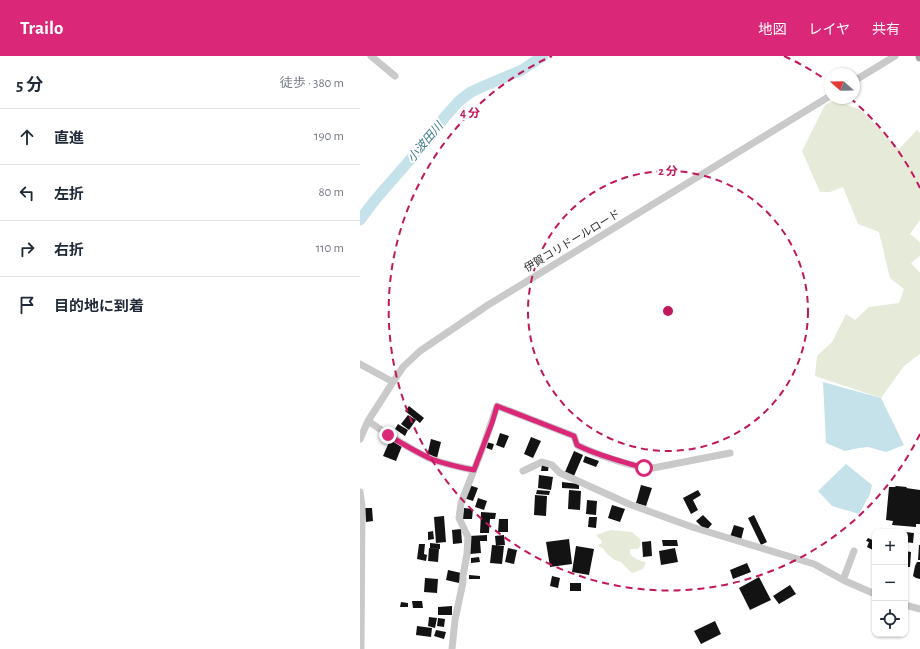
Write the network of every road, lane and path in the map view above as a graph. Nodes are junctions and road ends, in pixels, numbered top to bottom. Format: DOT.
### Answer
graph roads {
  1 [pos="371,56"];
  2 [pos="895,56"];
  3 [pos="395,76"];
  4 [pos="860,77"];
  5 [pos="824,100"];
  6 [pos="360,364"];
  7 [pos="393,382"];
  8 [pos="368,421"];
  9 [pos="360,439"];
  10 [pos="730,453"];
  11 [pos="474,470"];
  12 [pos="523,471"];
  13 [pos="360,492"];
  14 [pos="361,506"];
  15 [pos="854,551"];
  16 [pos="843,580"];
  17 [pos="872,593"];
  18 [pos="908,606"];
  19 [pos="920,608"];
  20 [pos="361,649"];
  21 [pos="452,649"];
  1 -- 3 [label="street"];
  2 -- 4 [label="street"];
  5 -- 7 [label="street, 伊賀コリドールロード"];
  6 -- 7 [label="street"];
  7 -- 8 [label="street, 伊賀コリドールロード"];
  8 -- 9 [label="street, 伊賀コリドールロード"];
  8 -- 11 [label="street"];
  10 -- 11 [label="street"];
  11 -- 21 [label="street"];
  12 -- 16 [label="street"];
  13 -- 14 [label="street"];
  14 -- 20 [label="street"];
  15 -- 16 [label="street"];
  16 -- 17 [label="street"];
  18 -- 19 [label="street"];
}
